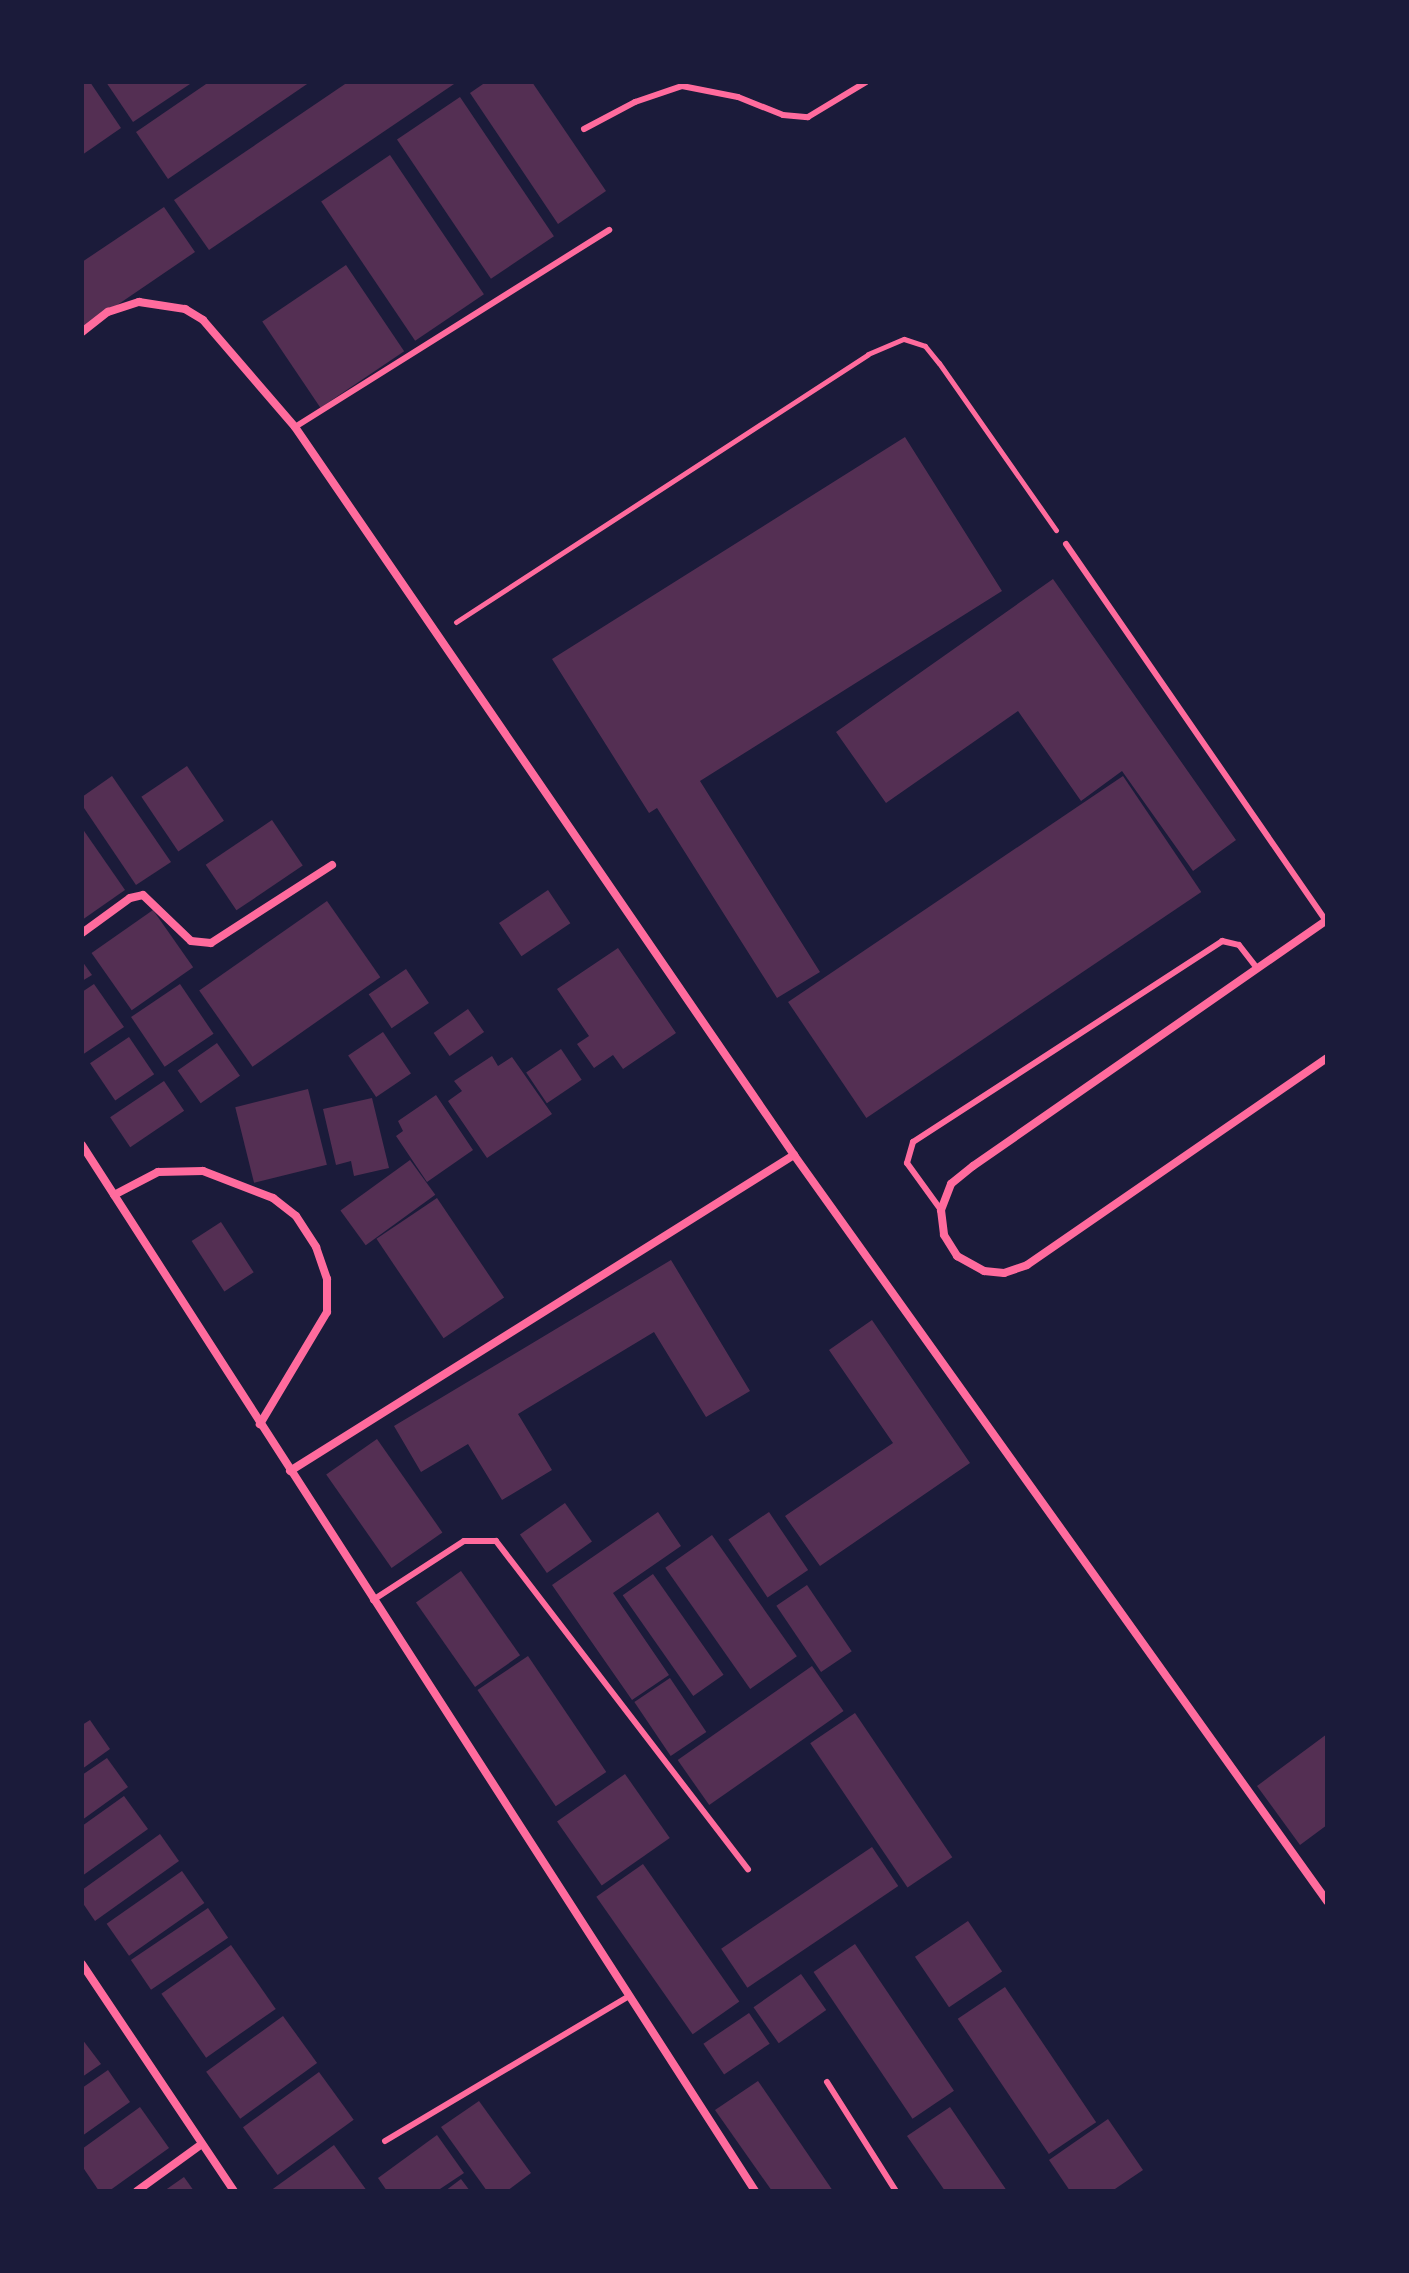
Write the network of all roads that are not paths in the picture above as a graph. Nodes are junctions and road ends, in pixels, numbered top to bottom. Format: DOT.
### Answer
graph roads {
  1 [pos="866,82"];
  2 [pos="584,129"];
  3 [pos="609,230"];
  4 [pos="82,332"];
  5 [pos="295,427"];
  6 [pos="1066,544"];
  7 [pos="332,865"];
  8 [pos="1327,920"];
  9 [pos="82,933"];
  10 [pos="1256,967"];
  11 [pos="1327,1058"];
  12 [pos="82,1145"];
  13 [pos="794,1155"];
  14 [pos="114,1195"];
  15 [pos="941,1210"];
  16 [pos="260,1424"];
  17 [pos="290,1471"];
  18 [pos="373,1600"];
  19 [pos="748,1869"];
  20 [pos="1327,1901"];
  21 [pos="82,1964"];
  22 [pos="628,1997"];
  23 [pos="827,2082"];
  24 [pos="385,2141"];
  25 [pos="202,2144"];
  26 [pos="137,2191"];
  27 [pos="234,2191"];
  28 [pos="755,2191"];
  29 [pos="896,2191"];
  1 -- 2 [label="lane"];
  3 -- 5 [label="lane"];
  4 -- 5 [label="street"];
  5 -- 13 [label="street"];
  6 -- 8 [label="lane"];
  7 -- 9 [label="street"];
  8 -- 10 [label="street"];
  10 -- 15 [label="street"];
  10 -- 15 [label="lane"];
  11 -- 15 [label="street"];
  12 -- 14 [label="street"];
  13 -- 17 [label="street"];
  13 -- 20 [label="street"];
  14 -- 16 [label="street"];
  14 -- 16 [label="street"];
  16 -- 17 [label="street"];
  17 -- 18 [label="street"];
  18 -- 19 [label="lane"];
  18 -- 22 [label="street"];
  21 -- 25 [label="street"];
  22 -- 24 [label="lane"];
  22 -- 28 [label="street"];
  23 -- 29 [label="lane"];
  25 -- 26 [label="street"];
  25 -- 27 [label="street"];
}
